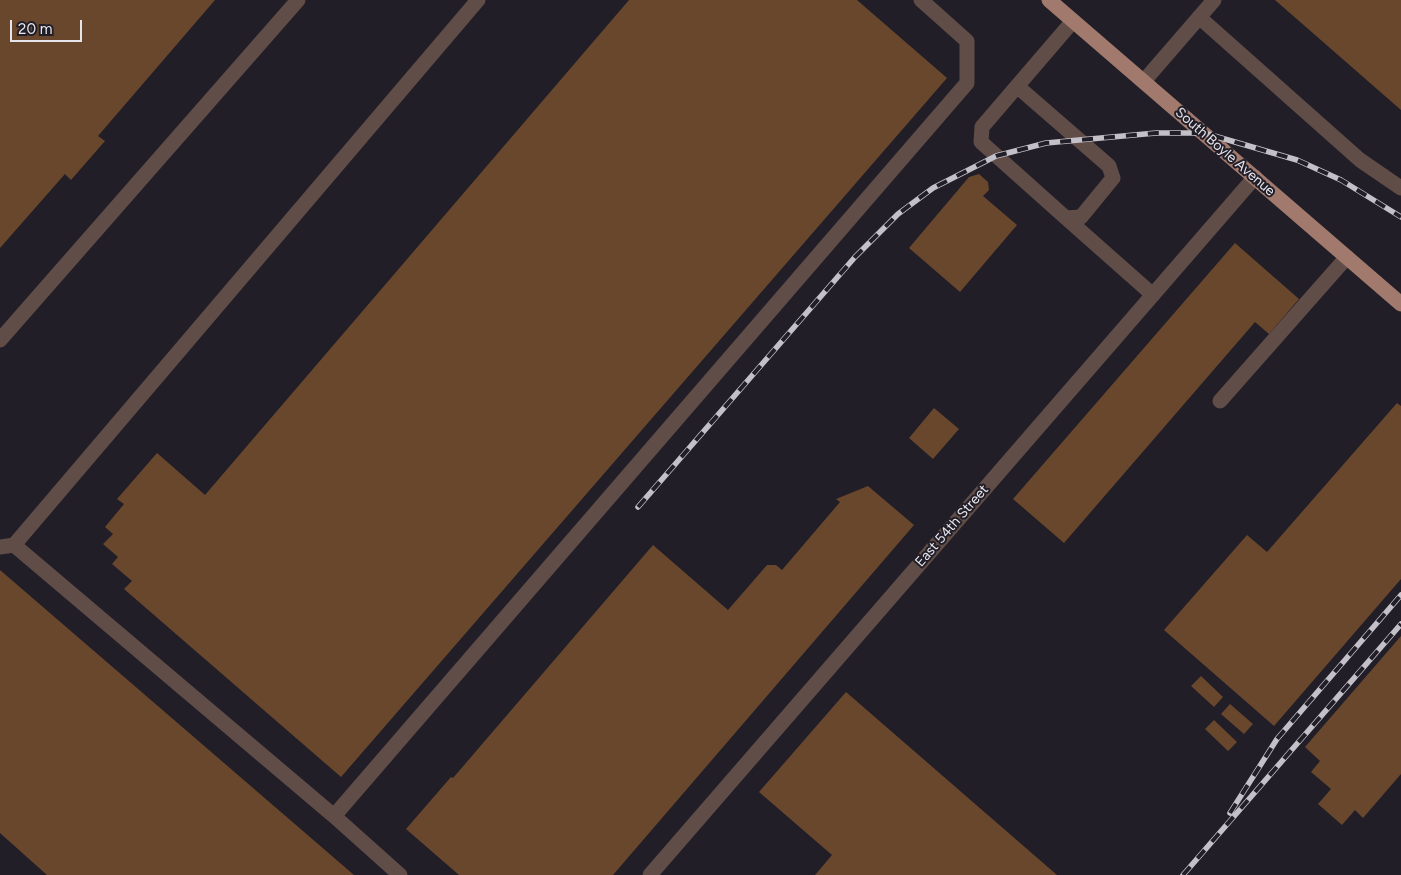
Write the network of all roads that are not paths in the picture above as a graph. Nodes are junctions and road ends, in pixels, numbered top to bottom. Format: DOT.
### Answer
graph roads {
  1 [pos="298,0"];
  2 [pos="478,0"];
  3 [pos="921,0"];
  4 [pos="1049,0"];
  5 [pos="1214,0"];
  6 [pos="1198,17"];
  7 [pos="1073,21"];
  8 [pos="1144,82"];
  9 [pos="1018,87"];
  10 [pos="1255,178"];
  11 [pos="1401,188"];
  12 [pos="1066,218"];
  13 [pos="1347,257"];
  14 [pos="1153,295"];
  15 [pos="1401,304"];
  16 [pos="0,340"];
  17 [pos="1220,401"];
  18 [pos="7,546"];
  19 [pos="334,816"];
  20 [pos="400,875"];
  21 [pos="650,875"];
  1 -- 16 [label="street"];
  2 -- 18 [label="street"];
  3 -- 19 [label="street"];
  4 -- 7 [label="main road, South Boyle Avenue"];
  5 -- 6 [label="street"];
  6 -- 8 [label="street"];
  6 -- 11 [label="street"];
  7 -- 8 [label="main road, South Boyle Avenue"];
  7 -- 9 [label="street"];
  8 -- 10 [label="main road, South Boyle Avenue"];
  9 -- 12 [label="street"];
  9 -- 12 [label="street"];
  10 -- 13 [label="main road, South Boyle Avenue"];
  10 -- 14 [label="street, East 54th Street"];
  12 -- 14 [label="street"];
  13 -- 15 [label="main road, South Boyle Avenue"];
  13 -- 17 [label="street"];
  14 -- 21 [label="street, East 54th Street"];
  18 -- 19 [label="street"];
  19 -- 20 [label="street"];
}
